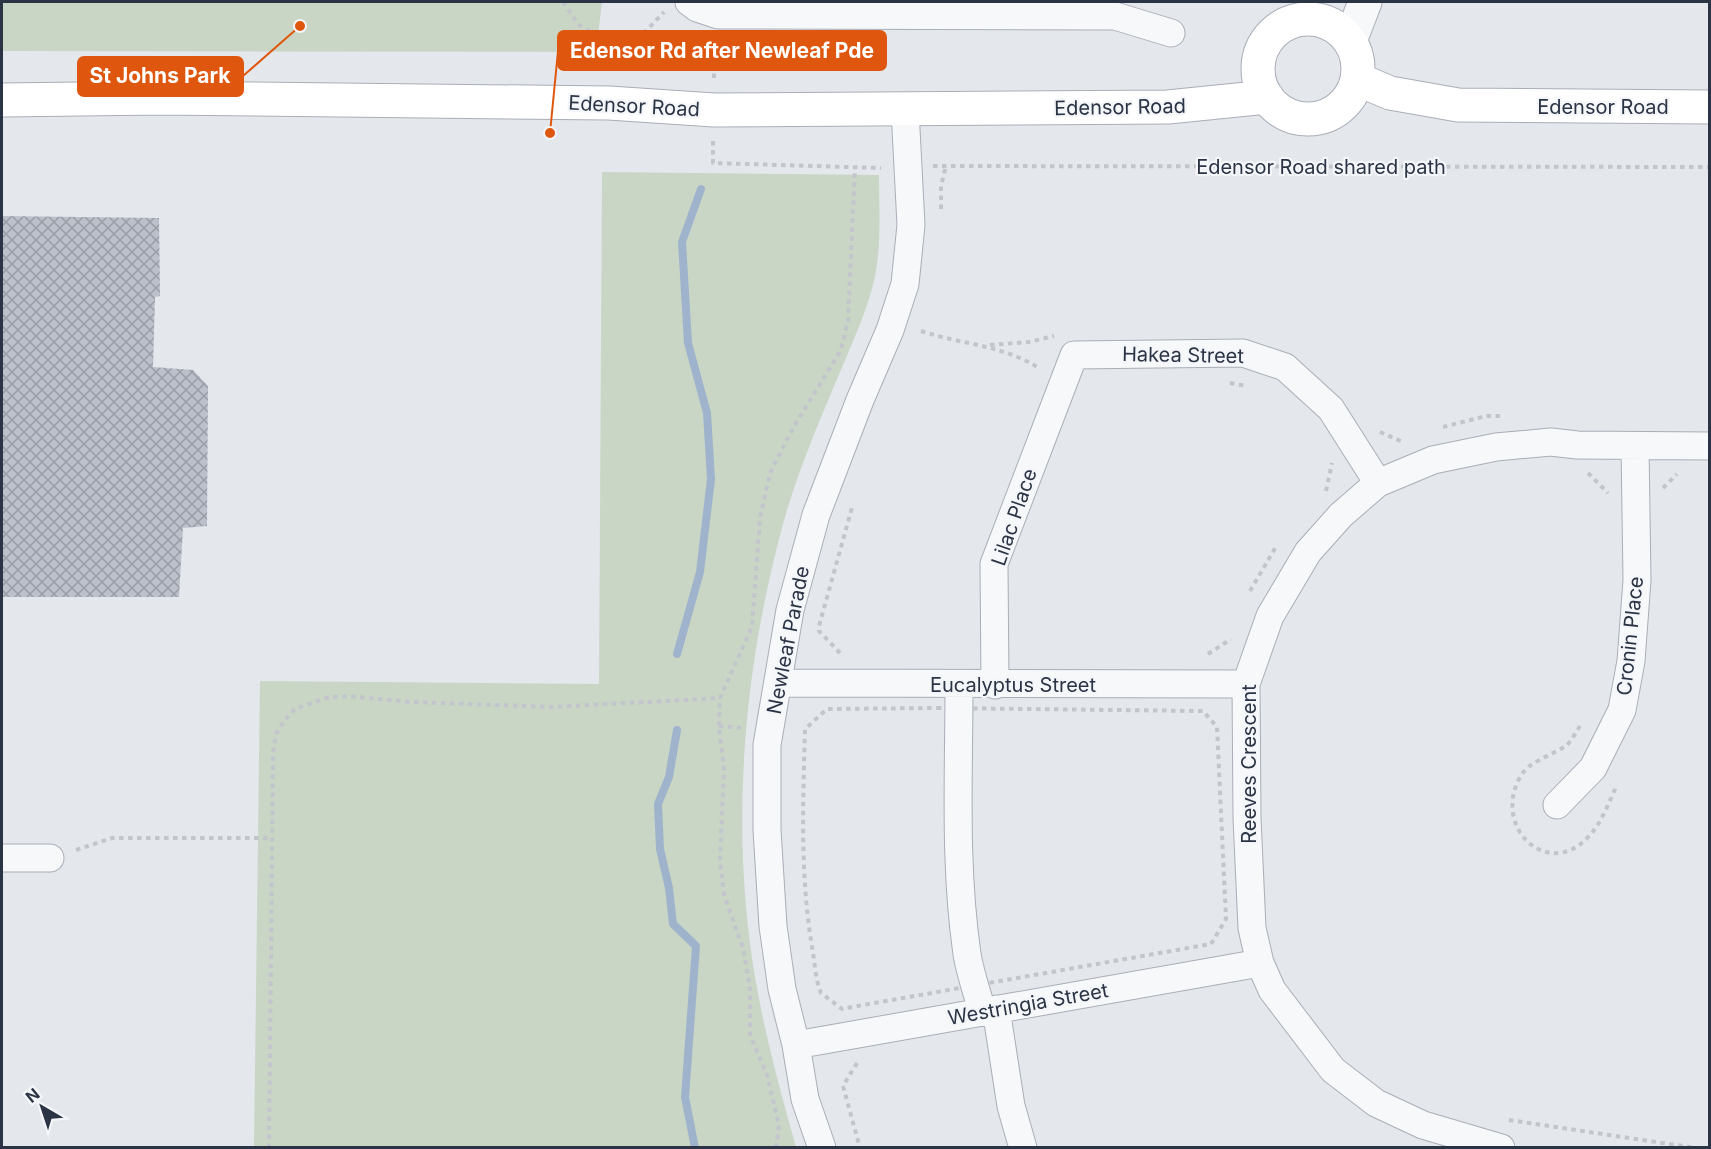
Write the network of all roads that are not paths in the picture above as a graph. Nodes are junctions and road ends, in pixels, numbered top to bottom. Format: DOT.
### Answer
graph roads {
  1 [pos="689,2"];
  2 [pos="1365,2"];
  3 [pos="1171,33"];
  4 [pos="1350,41"];
  5 [pos="1357,79"];
  6 [pos="1267,97"];
  7 [pos="2,100"];
  8 [pos="1710,107"];
  9 [pos="905,110"];
  10 [pos="1069,368"];
  11 [pos="1635,446"];
  12 [pos="1710,446"];
  13 [pos="1378,483"];
  14 [pos="779,683"];
  15 [pos="1246,684"];
  16 [pos="995,685"];
  17 [pos="959,697"];
  18 [pos="1557,805"];
  19 [pos="2,858"];
  20 [pos="50,858"];
  21 [pos="1260,963"];
  22 [pos="985,1002"];
  23 [pos="796,1045"];
  24 [pos="822,1148"];
  25 [pos="1023,1148"];
  26 [pos="1501,1148"];
  1 -- 3 [label="street"];
  2 -- 4 [label="street"];
  4 -- 5 [label="main road"];
  4 -- 6 [label="main road"];
  5 -- 6 [label="main road"];
  5 -- 8 [label="main road, Edensor Road"];
  6 -- 9 [label="main road, Edensor Road"];
  7 -- 9 [label="main road, Edensor Road"];
  9 -- 14 [label="street, Newleaf Parade"];
  10 -- 13 [label="street, Hakea Street"];
  10 -- 16 [label="street, Lilac Place"];
  11 -- 12 [label="street, Reeves Crescent"];
  11 -- 13 [label="street, Reeves Crescent"];
  11 -- 18 [label="street, Cronin Place"];
  13 -- 15 [label="street, Reeves Crescent"];
  14 -- 17 [label="street, Eucalyptus Street"];
  14 -- 23 [label="street, Newleaf Parade"];
  15 -- 16 [label="street, Eucalyptus Street"];
  15 -- 21 [label="street, Reeves Crescent"];
  16 -- 17 [label="street, Eucalyptus Street"];
  17 -- 22 [label="street"];
  19 -- 20 [label="street"];
  21 -- 22 [label="street, Westringia Street"];
  21 -- 26 [label="street, Reeves Crescent"];
  22 -- 23 [label="street, Westringia Street"];
  22 -- 25 [label="street"];
  23 -- 24 [label="street, Newleaf Parade"];
}
